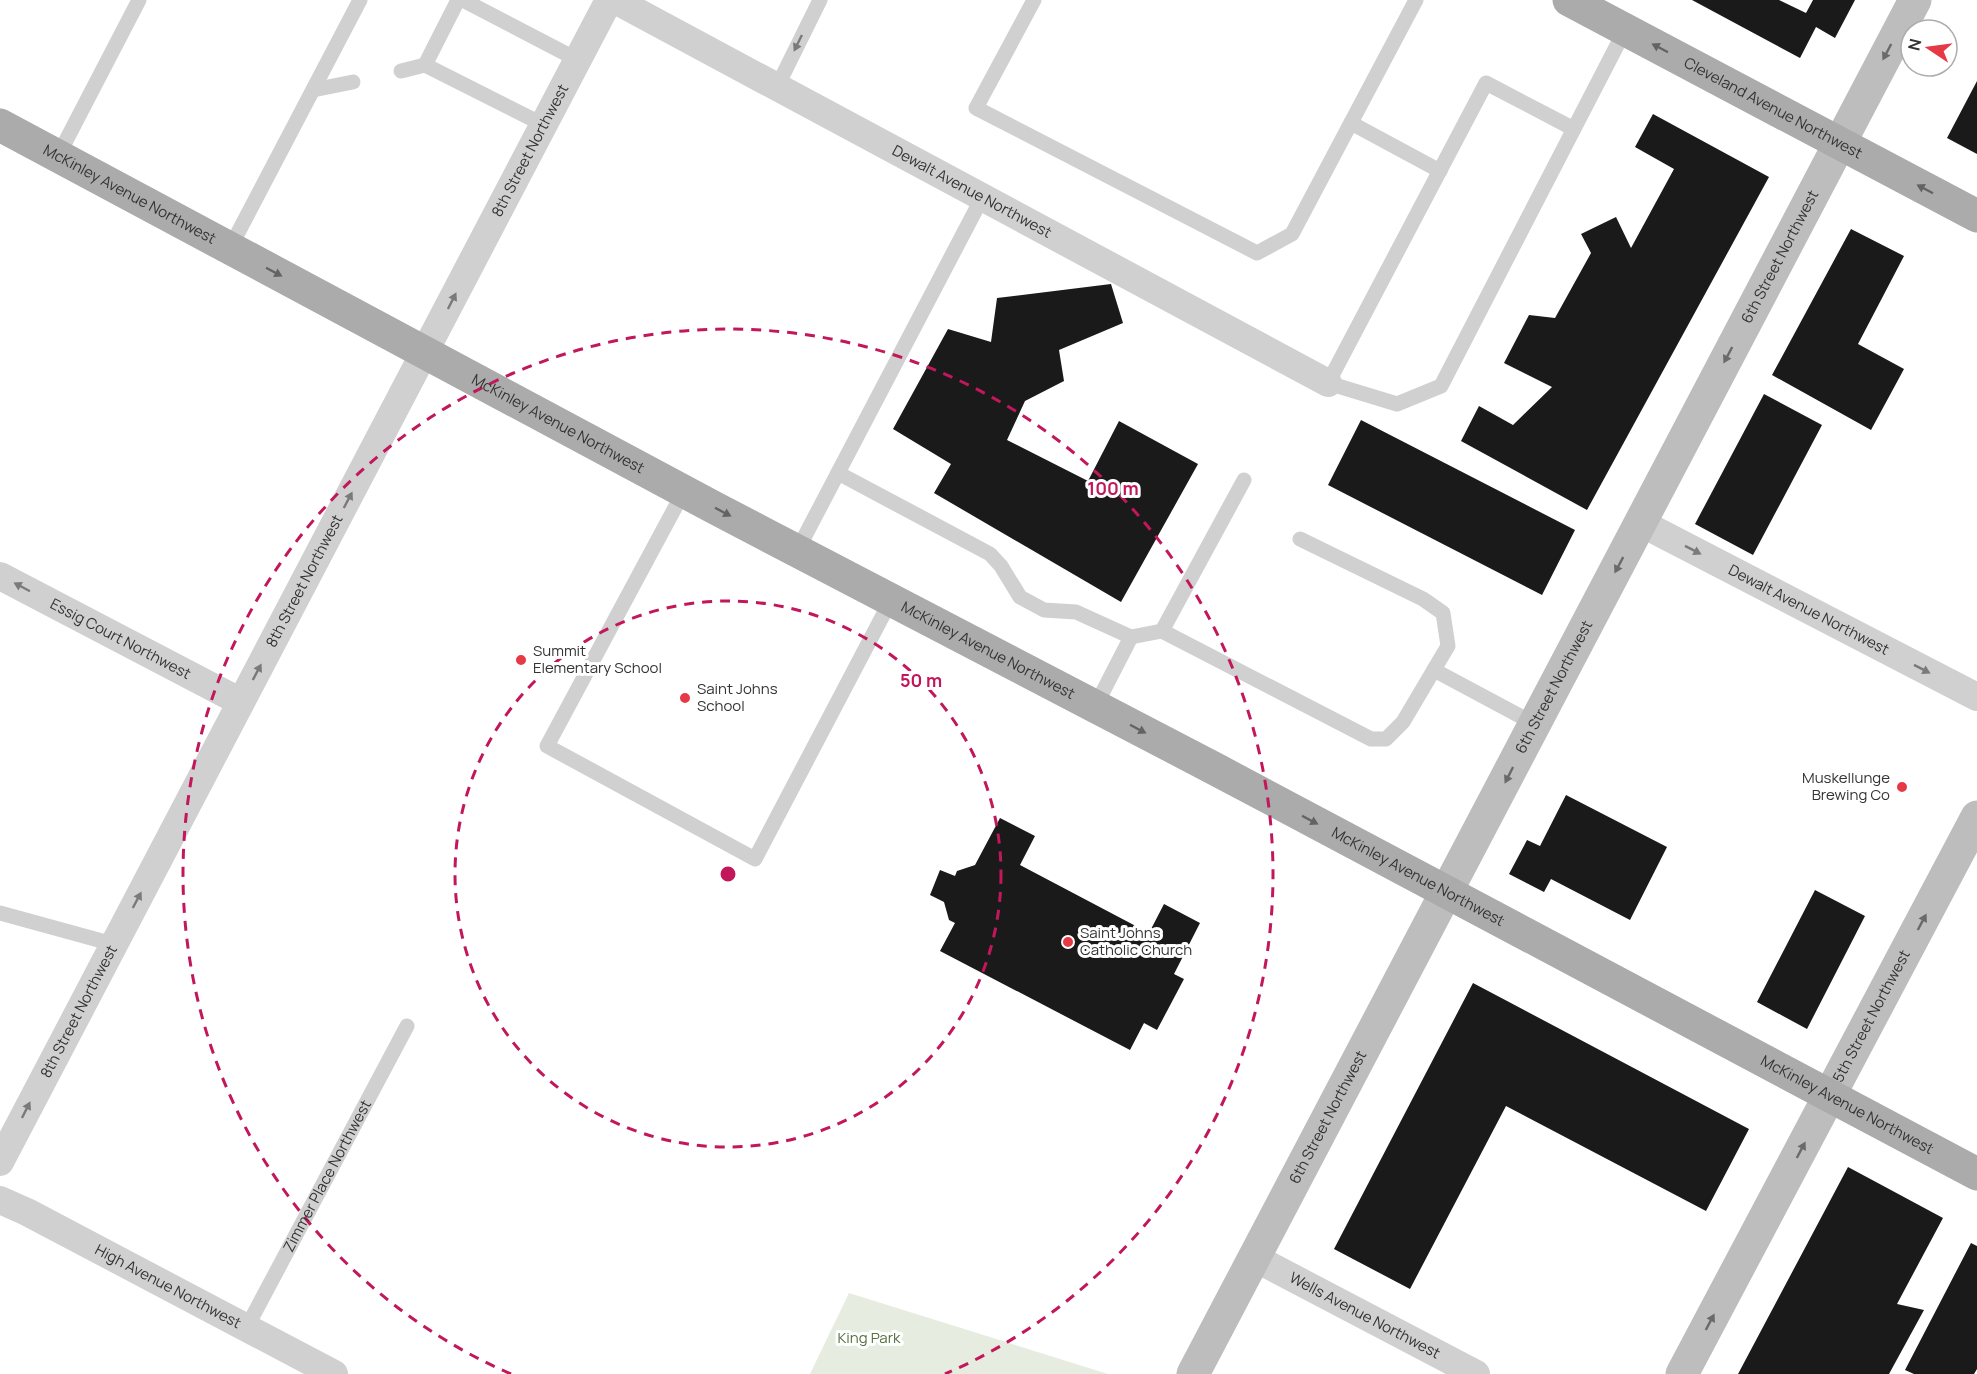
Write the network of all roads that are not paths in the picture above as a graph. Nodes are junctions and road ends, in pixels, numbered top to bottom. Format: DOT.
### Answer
graph roads {
  1 [pos="139,0"];
  2 [pos="360,0"];
  3 [pos="458,0"];
  4 [pos="463,0"];
  5 [pos="609,0"];
  6 [pos="615,0"];
  7 [pos="820,0"];
  8 [pos="1034,0"];
  9 [pos="1416,0"];
  10 [pos="1569,0"];
  11 [pos="1915,0"];
  12 [pos="1625,30"];
  13 [pos="578,60"];
  14 [pos="425,65"];
  15 [pos="401,71"];
  16 [pos="353,82"];
  17 [pos="777,87"];
  18 [pos="313,90"];
  19 [pos="1351,123"];
  20 [pos="0,125"];
  21 [pos="544,125"];
  22 [pos="1574,129"];
  23 [pos="1839,143"];
  24 [pos="58,156"];
  25 [pos="1440,171"];
  26 [pos="982,198"];
  27 [pos="1977,216"];
  28 [pos="230,248"];
  29 [pos="425,353"];
  30 [pos="1328,383"];
  31 [pos="838,473"];
  32 [pos="1244,480"];
  33 [pos="684,492"];
  34 [pos="1641,523"];
  35 [pos="1300,539"];
  36 [pos="797,551"];
  37 [pos="0,576"];
  38 [pos="891,600"];
  39 [pos="1162,631"];
  40 [pos="1131,637"];
  41 [pos="1434,670"];
  42 [pos="1977,697"];
  43 [pos="241,702"];
  44 [pos="1095,707"];
  45 [pos="1535,724"];
  46 [pos="1977,817"];
  47 [pos="1447,894"];
  48 [pos="0,913"];
  49 [pos="113,945"];
  50 [pos="407,1026"];
  51 [pos="1829,1096"];
  52 [pos="0,1162"];
  53 [pos="1977,1174"];
  54 [pos="0,1200"];
  55 [pos="1255,1258"];
  56 [pos="247,1327"];
  57 [pos="334,1374"];
  58 [pos="1193,1374"];
  59 [pos="1476,1374"];
  60 [pos="1682,1374"];
  1 -- 24 [label="lane"];
  2 -- 18 [label="lane"];
  3 -- 14 [label="lane"];
  4 -- 13 [label="lane"];
  5 -- 13 [label="street, 8th Street Northwest"];
  6 -- 17 [label="street, Dewalt Avenue Northwest"];
  7 -- 17 [label="lane, one-way"];
  8 -- 19 [label="lane"];
  9 -- 19 [label="lane"];
  10 -- 12 [label="main road, Cleveland Avenue Northwest"];
  11 -- 23 [label="main road, 6th Street Northwest, one-way"];
  12 -- 22 [label="lane"];
  23 -- 12 [label="main road, Cleveland Avenue Northwest, one-way"];
  13 -- 21 [label="street, 8th Street Northwest"];
  14 -- 15 [label="lane"];
  14 -- 21 [label="lane"];
  16 -- 18 [label="lane"];
  17 -- 26 [label="street, Dewalt Avenue Northwest"];
  18 -- 28 [label="lane"];
  19 -- 25 [label="lane"];
  20 -- 24 [label="main road, McKinley Avenue Northwest"];
  29 -- 21 [label="street, 8th Street Northwest, one-way"];
  22 -- 25 [label="lane"];
  22 -- 30 [label="lane"];
  27 -- 23 [label="main road, Cleveland Avenue Northwest, one-way"];
  23 -- 34 [label="main road, 6th Street Northwest, one-way"];
  24 -- 28 [label="main road, McKinley Avenue Northwest"];
  25 -- 30 [label="lane"];
  26 -- 30 [label="street, Dewalt Avenue Northwest"];
  26 -- 31 [label="lane"];
  28 -- 29 [label="main road, McKinley Avenue Northwest, one-way"];
  29 -- 33 [label="main road, McKinley Avenue Northwest"];
  43 -- 29 [label="street, 8th Street Northwest, one-way"];
  31 -- 36 [label="lane"];
  31 -- 40 [label="lane"];
  32 -- 39 [label="lane"];
  33 -- 36 [label="main road, McKinley Avenue Northwest, one-way"];
  33 -- 38 [label="lane"];
  34 -- 42 [label="street, Dewalt Avenue Northwest, one-way"];
  34 -- 45 [label="main road, 6th Street Northwest, one-way"];
  35 -- 41 [label="lane"];
  36 -- 38 [label="main road, McKinley Avenue Northwest"];
  43 -- 37 [label="street, Essig Court Northwest, one-way"];
  38 -- 44 [label="main road, McKinley Avenue Northwest"];
  39 -- 40 [label="lane"];
  39 -- 41 [label="lane"];
  40 -- 44 [label="lane"];
  41 -- 45 [label="lane"];
  49 -- 43 [label="street, 8th Street Northwest, one-way"];
  44 -- 47 [label="main road, McKinley Avenue Northwest, one-way"];
  45 -- 47 [label="main road, 6th Street Northwest, one-way"];
  51 -- 46 [label="main road, 5th Street Northwest, one-way"];
  47 -- 51 [label="main road, McKinley Avenue Northwest"];
  47 -- 55 [label="main road, 6th Street Northwest"];
  48 -- 49 [label="lane"];
  52 -- 49 [label="street, 8th Street Northwest, one-way"];
  50 -- 56 [label="lane, Zimmer Place Northwest"];
  51 -- 53 [label="main road, McKinley Avenue Northwest"];
  60 -- 51 [label="main road, 5th Street Northwest, one-way"];
  54 -- 56 [label="street, High Avenue Northwest"];
  55 -- 58 [label="main road, 6th Street Northwest"];
  55 -- 59 [label="street, Wells Avenue Northwest"];
  56 -- 57 [label="street, High Avenue Northwest"];
}
